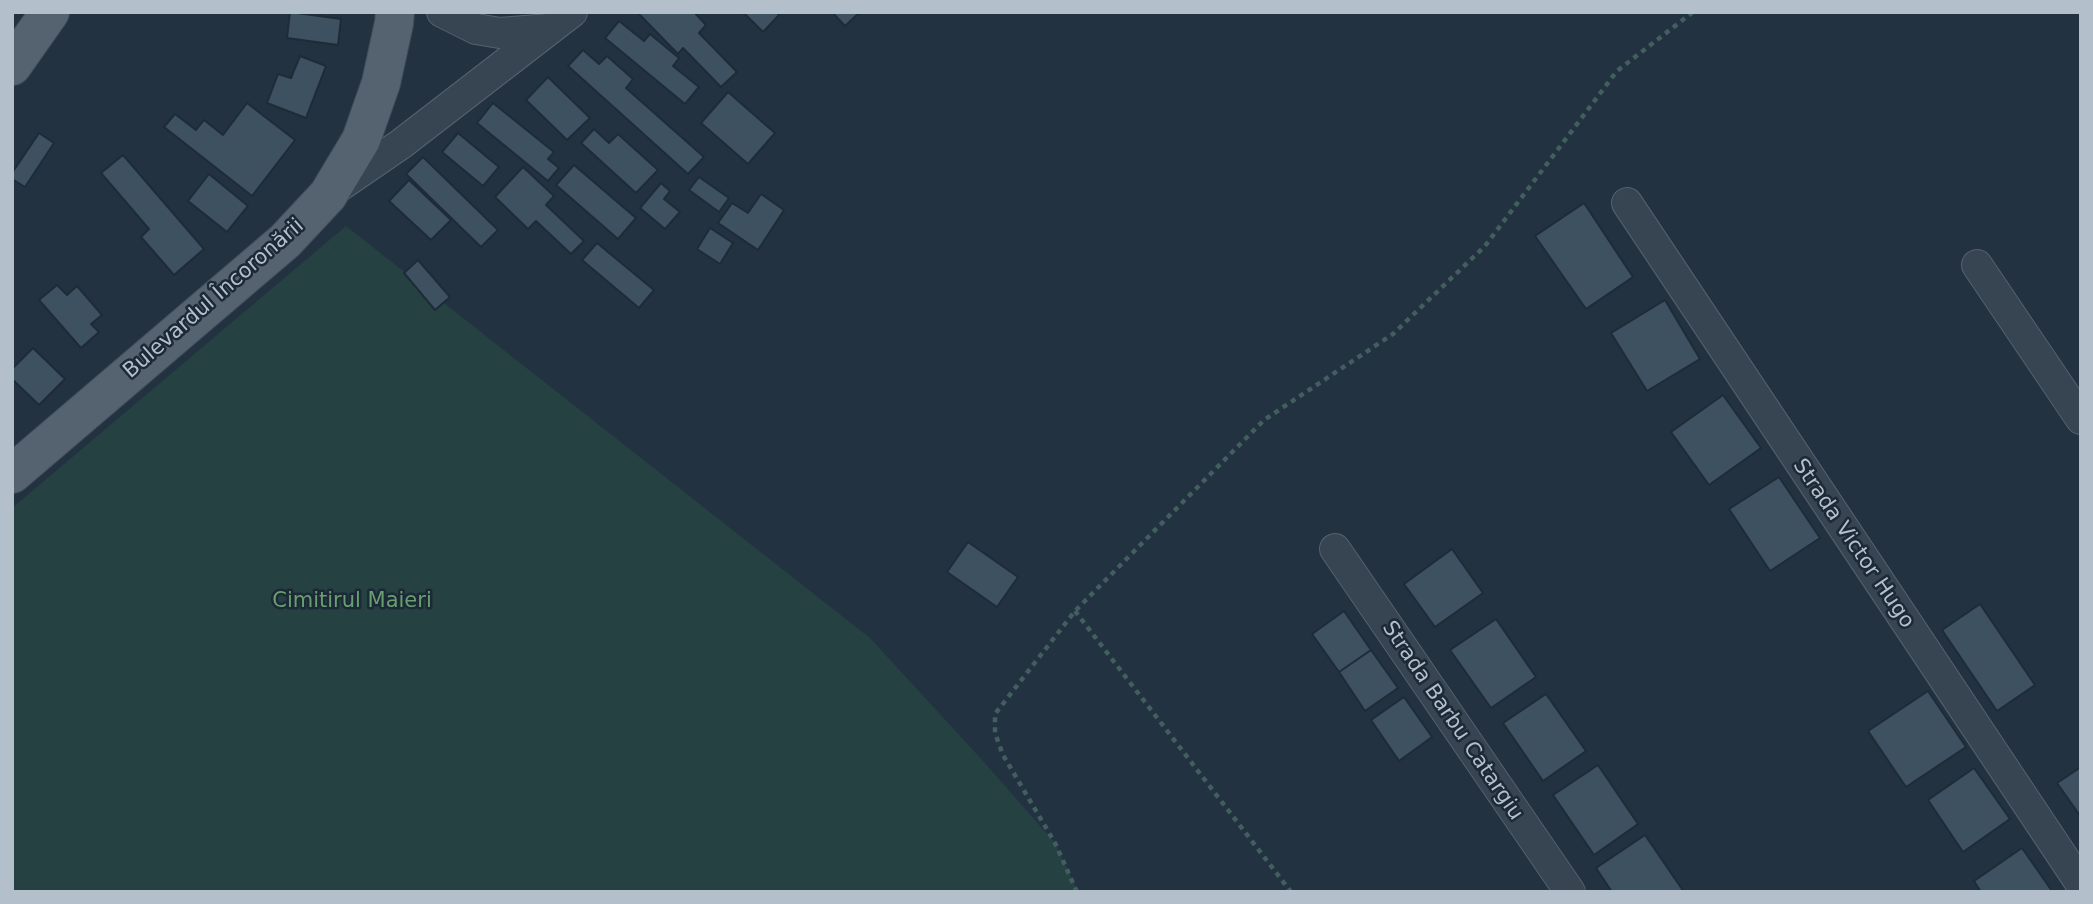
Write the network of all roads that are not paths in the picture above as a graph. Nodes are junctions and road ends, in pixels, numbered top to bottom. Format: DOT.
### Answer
graph roads {
  1 [pos="50,12"];
  2 [pos="394,12"];
  3 [pos="442,12"];
  4 [pos="561,21"];
  5 [pos="12,66"];
  6 [pos="328,195"];
  7 [pos="1627,203"];
  8 [pos="1978,265"];
  9 [pos="2081,419"];
  10 [pos="12,474"];
  11 [pos="1335,550"];
  12 [pos="2081,884"];
  13 [pos="1570,892"];
  1 -- 5 [label="main road"];
  2 -- 6 [label="main road, Bulevardul Încoronării"];
  3 -- 4 [label="street"];
  4 -- 6 [label="street"];
  6 -- 10 [label="main road, Bulevardul Încoronării"];
  7 -- 12 [label="street, Strada Victor Hugo"];
  8 -- 9 [label="street"];
  11 -- 13 [label="street, Strada Barbu Catargiu"];
}
